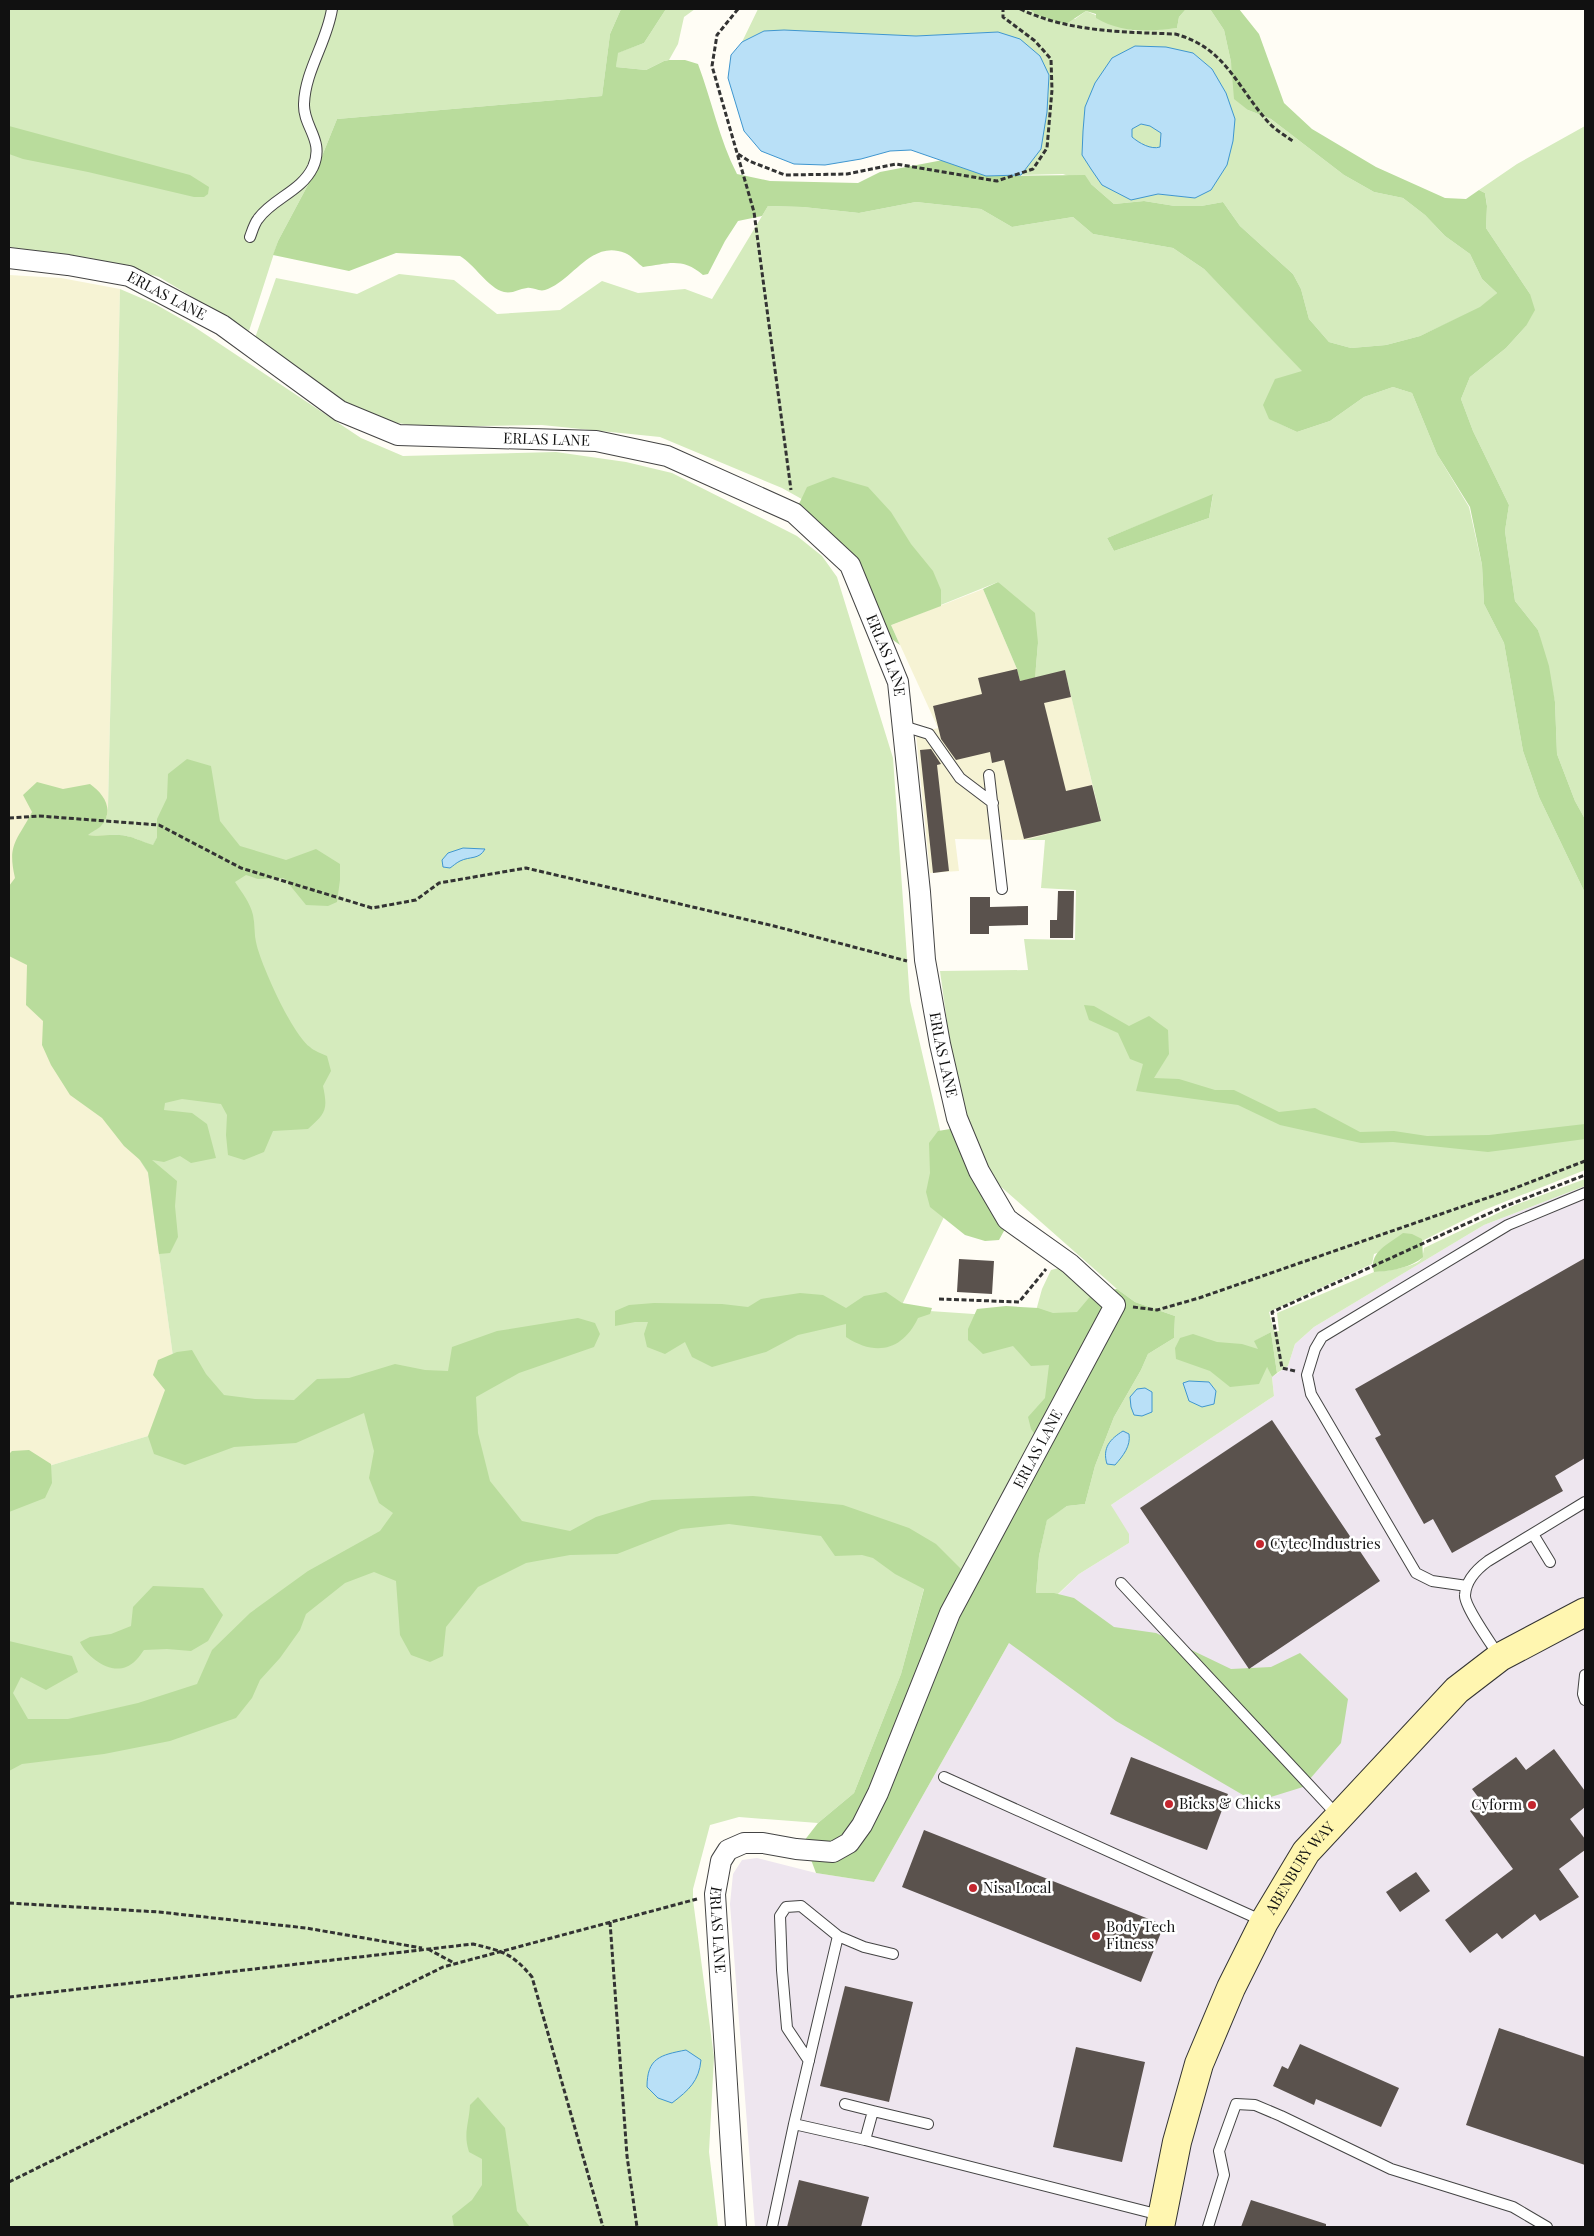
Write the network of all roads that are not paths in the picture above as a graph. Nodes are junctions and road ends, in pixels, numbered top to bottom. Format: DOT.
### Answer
graph roads {
  1 [pos="332,9"];
  2 [pos="250,237"];
  3 [pos="9,258"];
  4 [pos="903,726"];
  5 [pos="990,775"];
  6 [pos="993,803"];
  7 [pos="1002,889"];
  8 [pos="1585,1193"];
  9 [pos="1585,1502"];
  10 [pos="1533,1534"];
  11 [pos="1550,1562"];
  12 [pos="1121,1584"];
  13 [pos="1467,1586"];
  14 [pos="1585,1612"];
  15 [pos="1500,1657"];
  16 [pos="1585,1676"];
  17 [pos="1585,1700"];
  18 [pos="944,1777"];
  19 [pos="1339,1817"];
  20 [pos="1264,1922"];
  21 [pos="838,1936"];
  22 [pos="893,1954"];
  23 [pos="809,2061"];
  24 [pos="845,2104"];
  25 [pos="872,2111"];
  26 [pos="794,2124"];
  27 [pos="928,2124"];
  28 [pos="865,2140"];
  29 [pos="1160,2221"];
  30 [pos="736,2227"];
  31 [pos="772,2227"];
  32 [pos="1208,2227"];
  33 [pos="1547,2227"];
  1 -- 2 [label="lane"];
  3 -- 4 [label="street, ERLAS LANE"];
  4 -- 6 [label="lane"];
  4 -- 30 [label="street, ERLAS LANE"];
  5 -- 6 [label="lane"];
  6 -- 7 [label="lane"];
  8 -- 13 [label="lane"];
  9 -- 10 [label="lane"];
  10 -- 11 [label="lane"];
  10 -- 13 [label="lane"];
  12 -- 19 [label="lane"];
  13 -- 15 [label="lane"];
  14 -- 15 [label="street, ABENBURY WAY"];
  15 -- 19 [label="street, ABENBURY WAY"];
  16 -- 17 [label="lane"];
  18 -- 20 [label="lane"];
  19 -- 20 [label="street, ABENBURY WAY"];
  20 -- 29 [label="street, ABENBURY WAY"];
  21 -- 22 [label="lane"];
  21 -- 23 [label="lane"];
  21 -- 23 [label="lane"];
  23 -- 26 [label="lane"];
  24 -- 25 [label="lane"];
  25 -- 27 [label="lane"];
  25 -- 28 [label="lane"];
  26 -- 28 [label="lane"];
  26 -- 31 [label="lane"];
  28 -- 29 [label="lane"];
  32 -- 33 [label="lane"];
}
